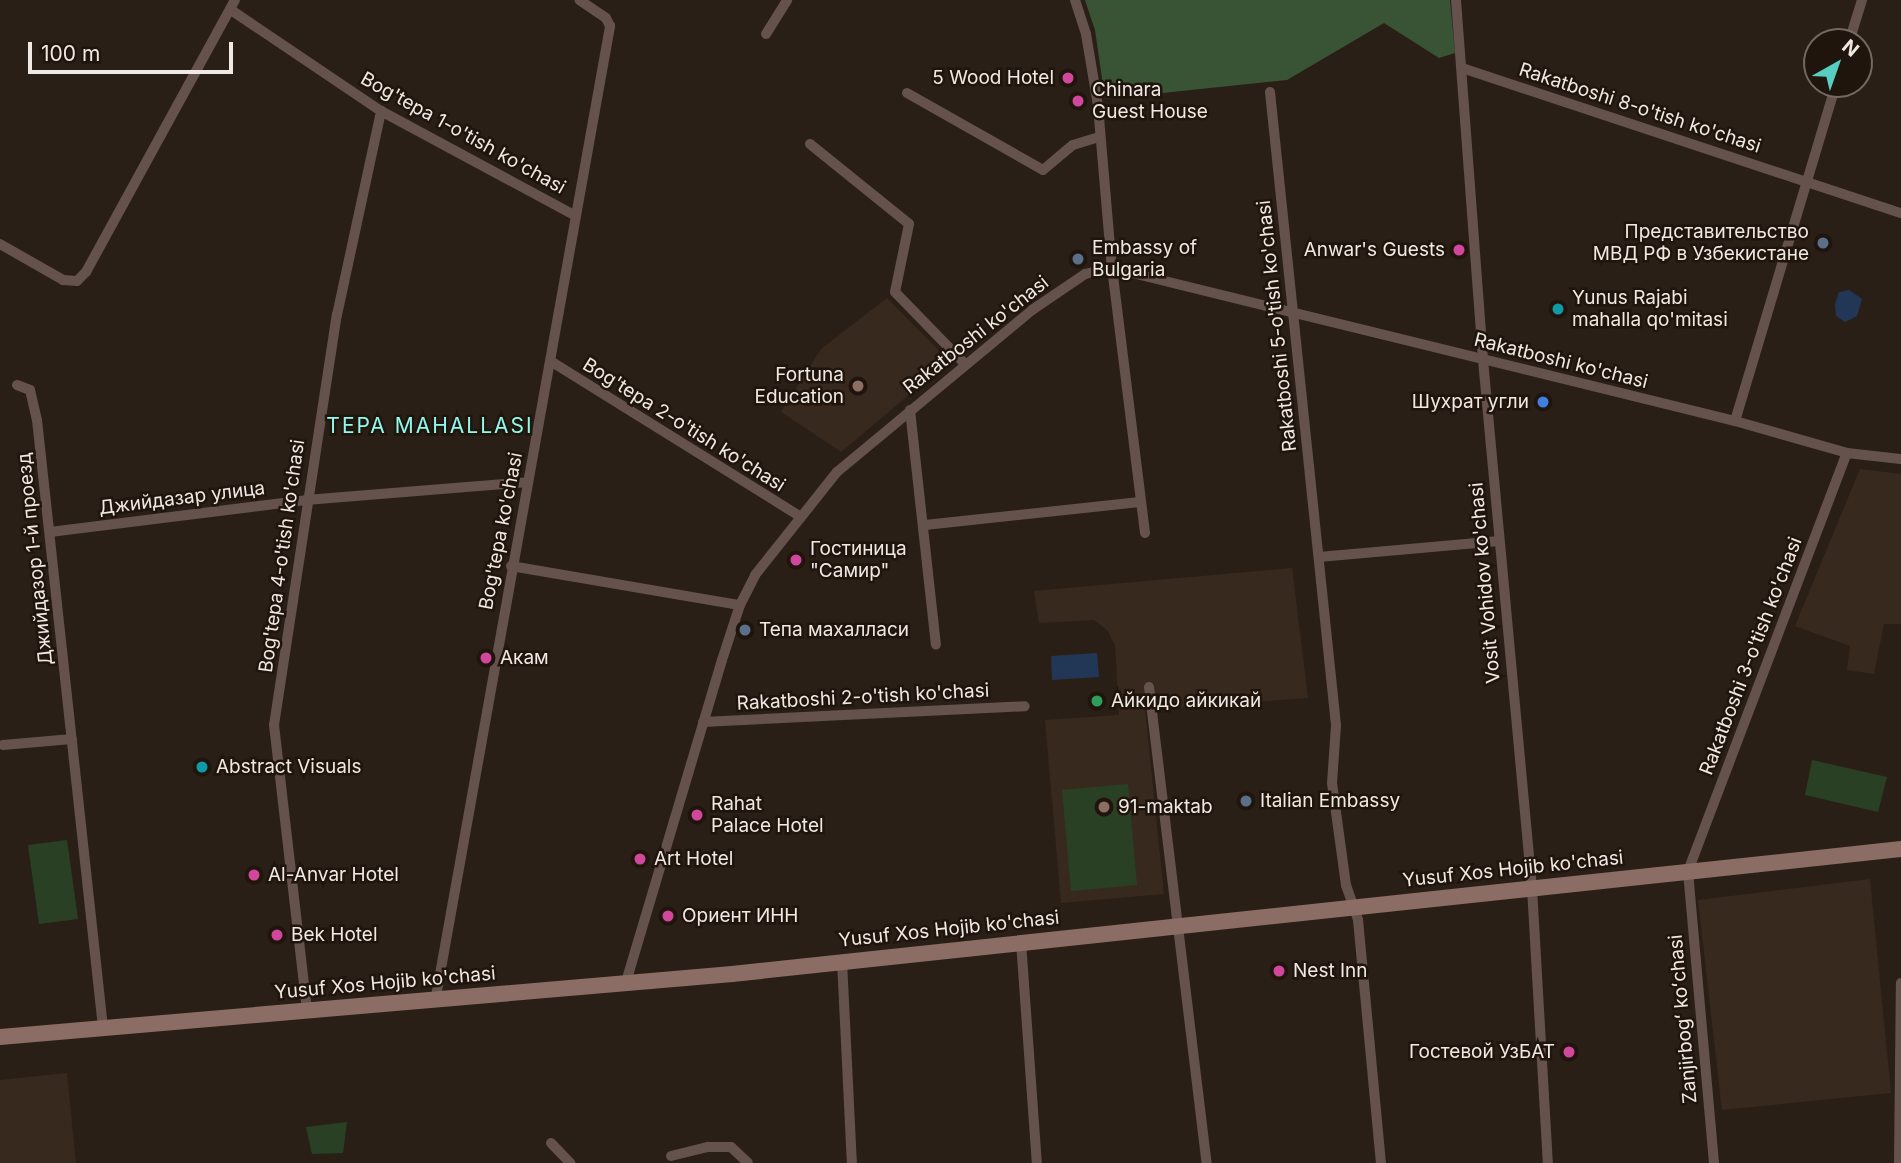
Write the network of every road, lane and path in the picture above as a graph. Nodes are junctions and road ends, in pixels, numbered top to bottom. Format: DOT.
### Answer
graph roads {
  1 [pos="579,0"];
  2 [pos="787,0"];
  3 [pos="1075,0"];
  4 [pos="1456,0"];
  5 [pos="1862,0"];
  6 [pos="233,5"];
  7 [pos="1853,28"];
  8 [pos="766,34"];
  9 [pos="1462,68"];
  10 [pos="1270,92"];
  11 [pos="906,93"];
  12 [pos="1832,98"];
  13 [pos="381,111"];
  14 [pos="1100,137"];
  15 [pos="810,144"];
  16 [pos="1807,181"];
  17 [pos="1901,213"];
  18 [pos="574,215"];
  19 [pos="0,244"];
  20 [pos="1112,268"];
  21 [pos="1293,315"];
  22 [pos="1482,360"];
  23 [pos="552,362"];
  24 [pos="965,364"];
  25 [pos="17,386"];
  26 [pos="910,410"];
  27 [pos="1735,421"];
  28 [pos="1847,453"];
  29 [pos="1901,459"];
  30 [pos="528,482"];
  31 [pos="306,500"];
  32 [pos="1140,502"];
  33 [pos="799,516"];
  34 [pos="925,525"];
  35 [pos="50,532"];
  36 [pos="1145,533"];
  37 [pos="1499,541"];
  38 [pos="1319,557"];
  39 [pos="511,566"];
  40 [pos="740,605"];
  41 [pos="936,645"];
  42 [pos="1149,687"];
  43 [pos="1025,706"];
  44 [pos="703,722"];
  45 [pos="72,739"];
  46 [pos="3,745"];
  47 [pos="1901,849"];
  48 [pos="1688,871"];
  49 [pos="1532,888"];
  50 [pos="1353,907"];
  51 [pos="1179,925"];
  52 [pos="1021,942"];
  53 [pos="842,961"];
  54 [pos="626,982"];
  55 [pos="1901,982"];
  56 [pos="435,1002"];
  57 [pos="307,1010"];
  58 [pos="103,1028"];
  59 [pos="0,1037"];
  60 [pos="1900,1042"];
  61 [pos="551,1143"];
  62 [pos="671,1156"];
  63 [pos="570,1163"];
  64 [pos="748,1163"];
  65 [pos="852,1163"];
  66 [pos="1037,1163"];
  67 [pos="1207,1163"];
  68 [pos="1381,1163"];
  69 [pos="1548,1163"];
  70 [pos="1714,1163"];
  71 [pos="1899,1163"];
  1 -- 18 [label="street, Bog'tepa ko'chasi"];
  2 -- 8 [label="street"];
  3 -- 14 [label="street"];
  4 -- 9 [label="street, Vosit Vohidov ko'chasi"];
  5 -- 7 [label="street"];
  6 -- 13 [label="street, Bog'tepa 1-o'tish ko'chasi"];
  6 -- 19 [label="street"];
  9 -- 16 [label="street, Rakatboshi 8-o'tish ko'chasi"];
  9 -- 22 [label="street, Vosit Vohidov ko'chasi"];
  10 -- 21 [label="street, Rakatboshi 5-o'tish ko'chasi"];
  11 -- 14 [label="street"];
  12 -- 16 [label="street"];
  13 -- 18 [label="street, Bog'tepa 1-o'tish ko'chasi"];
  13 -- 31 [label="street, Bog'tepa 4-o'tish ko'chasi"];
  14 -- 20 [label="street"];
  15 -- 24 [label="street, Rakatboshi ko'chasi"];
  16 -- 17 [label="street, Rakatboshi 8-o'tish ko'chasi"];
  16 -- 27 [label="street"];
  18 -- 23 [label="street, Bog'tepa ko'chasi"];
  20 -- 21 [label="street, Rakatboshi ko'chasi"];
  20 -- 24 [label="street, Rakatboshi ko'chasi"];
  20 -- 32 [label="street"];
  21 -- 22 [label="street, Rakatboshi ko'chasi"];
  21 -- 38 [label="street, Rakatboshi 5-o'tish ko'chasi"];
  22 -- 27 [label="street, Rakatboshi ko'chasi"];
  22 -- 37 [label="street, Vosit Vohidov ko'chasi"];
  23 -- 30 [label="street, Bog'tepa ko'chasi"];
  23 -- 33 [label="street, Bog'tepa 2-o'tish ko'chasi"];
  24 -- 26 [label="street, Rakatboshi ko'chasi"];
  25 -- 35 [label="street, Джийдазор 1-й проезд"];
  26 -- 33 [label="street, Rakatboshi ko'chasi"];
  26 -- 34 [label="street"];
  27 -- 28 [label="street, Rakatboshi ko'chasi"];
  28 -- 29 [label="street, Rakatboshi ko'chasi"];
  28 -- 48 [label="street, Rakatboshi 3-o'tish ko'chasi"];
  30 -- 31 [label="street, Джийдазар улица"];
  30 -- 39 [label="street, Bog'tepa ko'chasi"];
  31 -- 35 [label="street, Джийдазар улица"];
  31 -- 57 [label="street, Bog'tepa 4-o'tish ko'chasi"];
  32 -- 34 [label="street"];
  32 -- 36 [label="street"];
  33 -- 40 [label="street, Rakatboshi ko'chasi"];
  34 -- 41 [label="street"];
  35 -- 45 [label="street, Джийдазор 1-й проезд"];
  37 -- 38 [label="street"];
  37 -- 49 [label="street, Vosit Vohidov ko'chasi"];
  38 -- 50 [label="street, Rakatboshi 5-o'tish ko'chasi"];
  39 -- 40 [label="street"];
  39 -- 56 [label="street, Bog'tepa ko'chasi"];
  40 -- 44 [label="street, Rakatboshi ko'chasi"];
  42 -- 51 [label="street"];
  43 -- 44 [label="street, Rakatboshi 2-o'tish ko'chasi"];
  44 -- 54 [label="street, Rakatboshi ko'chasi"];
  45 -- 46 [label="street"];
  45 -- 58 [label="street, Джийдазор 1-й проезд"];
  47 -- 48 [label="main road, Yusuf Xos Hojib ko'chasi"];
  48 -- 49 [label="main road, Yusuf Xos Hojib ko'chasi"];
  48 -- 70 [label="street, Zanjirbogʻ koʻchasi"];
  49 -- 50 [label="main road, Yusuf Xos Hojib ko'chasi"];
  49 -- 69 [label="street, Vosit Vohidov ko'chasi"];
  50 -- 51 [label="main road, Yusuf Xos Hojib ko'chasi"];
  50 -- 68 [label="street, Rakatboshi 5-o'tish ko'chasi"];
  51 -- 52 [label="main road, Yusuf Xos Hojib ko'chasi"];
  51 -- 67 [label="street"];
  52 -- 53 [label="main road, Yusuf Xos Hojib ko'chasi"];
  52 -- 66 [label="street"];
  53 -- 54 [label="main road, Yusuf Xos Hojib ko'chasi"];
  53 -- 65 [label="street"];
  54 -- 56 [label="main road, Yusuf Xos Hojib ko'chasi"];
  55 -- 60 [label="street"];
  56 -- 57 [label="main road, Yusuf Xos Hojib ko'chasi"];
  57 -- 58 [label="main road, Yusuf Xos Hojib ko'chasi"];
  58 -- 59 [label="main road, Yusuf Xos Hojib ko'chasi"];
  60 -- 71 [label="street"];
  61 -- 63 [label="street"];
  62 -- 64 [label="street"];
}
